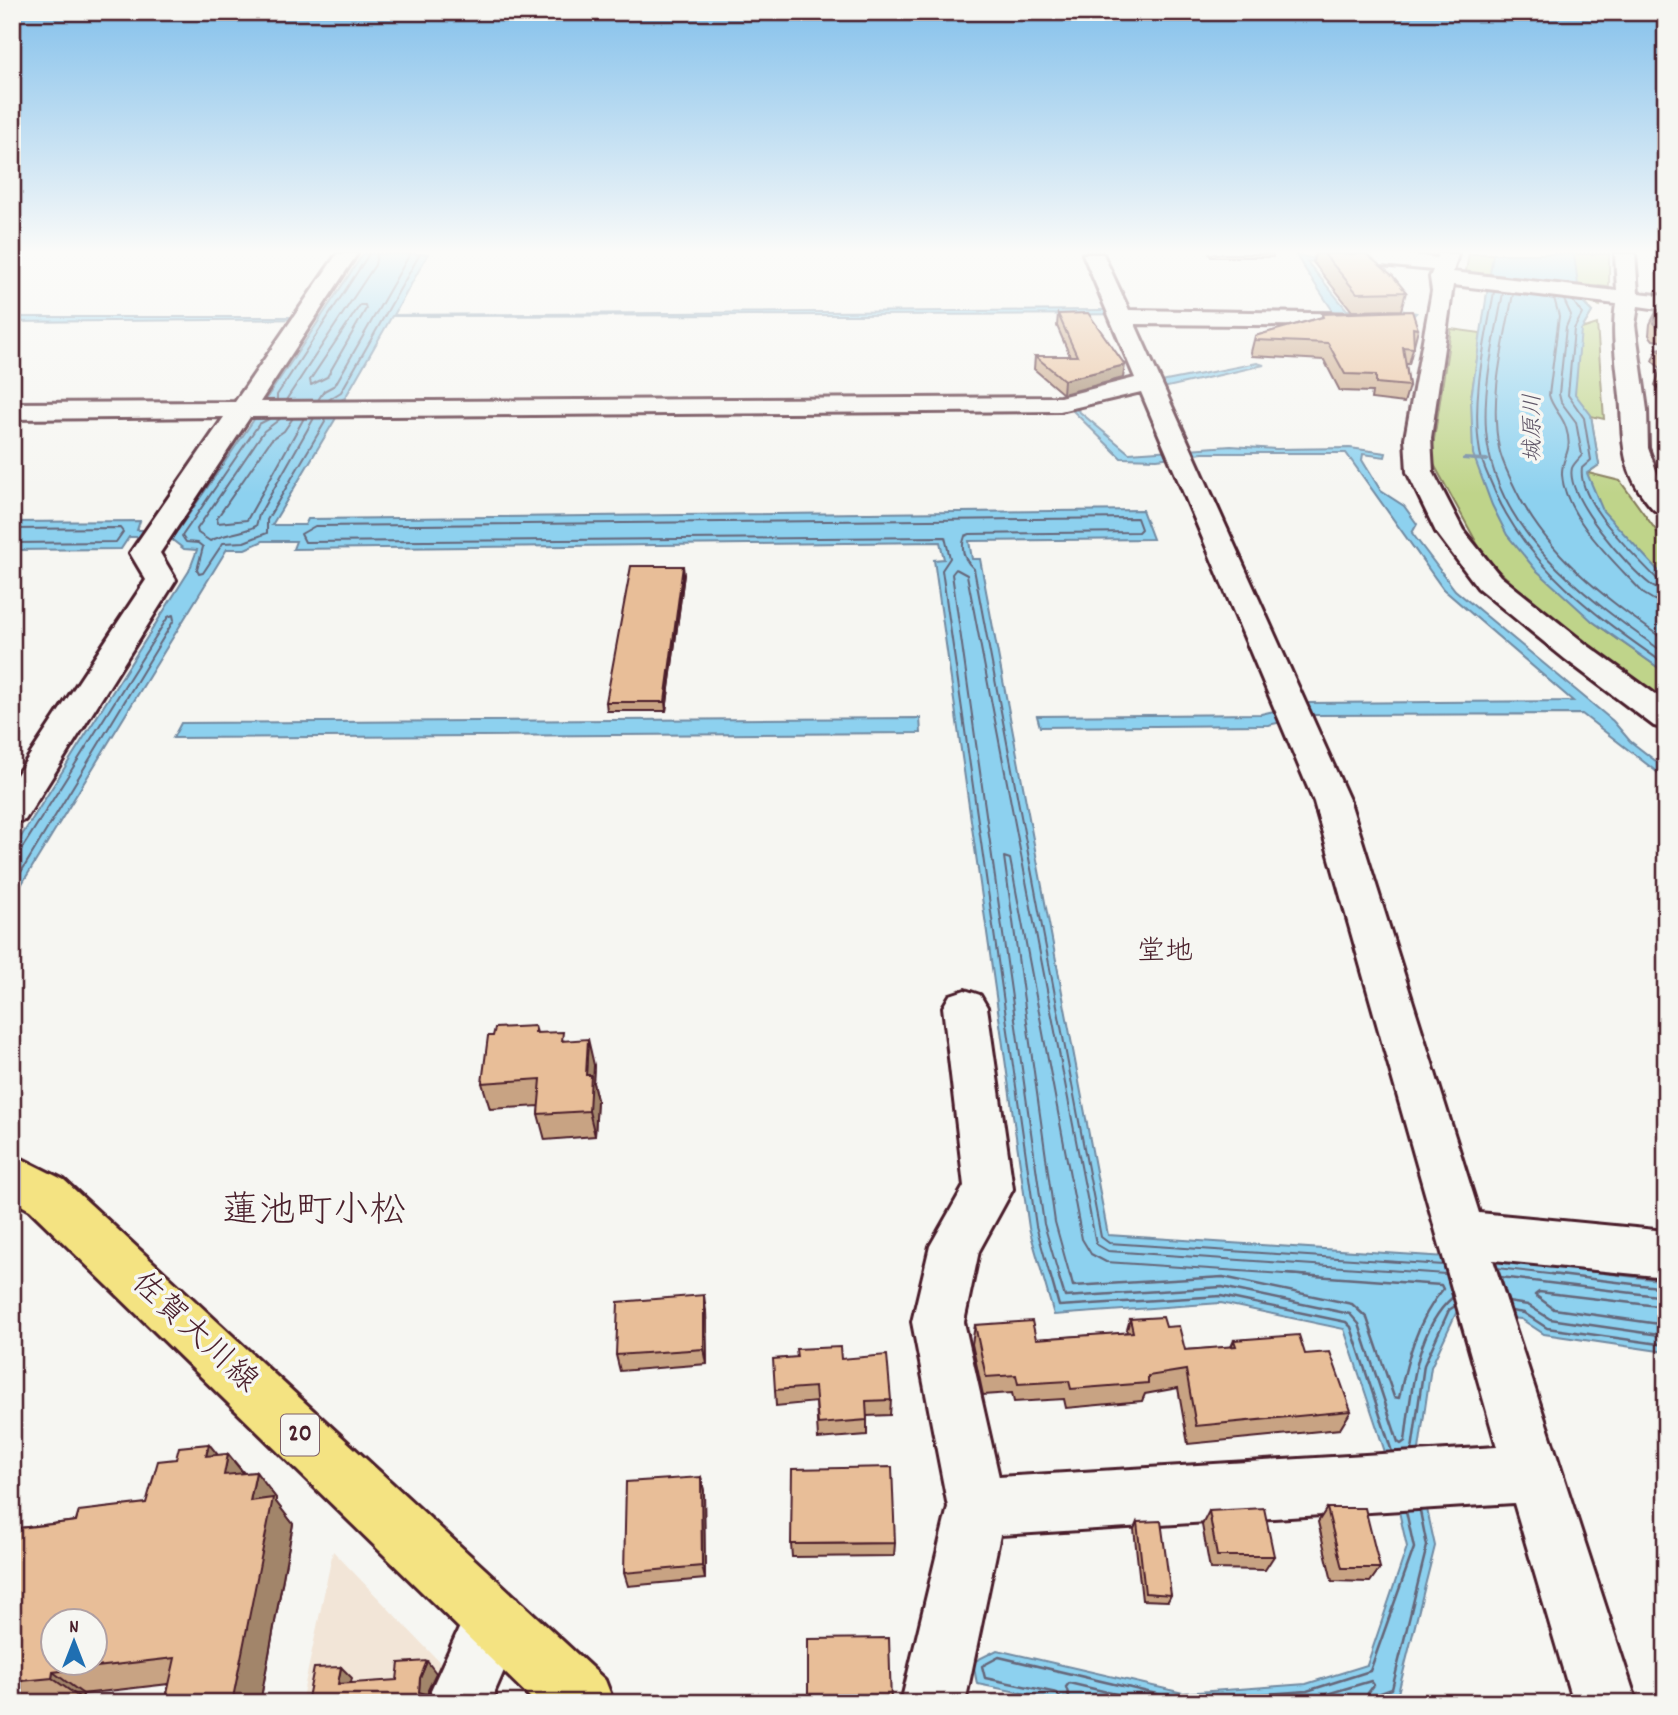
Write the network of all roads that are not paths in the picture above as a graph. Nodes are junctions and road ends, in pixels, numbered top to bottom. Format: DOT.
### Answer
graph roads {
  1 [pos="297,334"];
  2 [pos="1128,334"];
  3 [pos="1436,334"];
  4 [pos="1625,334"];
  5 [pos="1632,334"];
  6 [pos="1645,349"];
  7 [pos="1629,374"];
  8 [pos="1151,386"];
  9 [pos="1656,401"];
  10 [pos="251,408"];
  11 [pos="12,411"];
  12 [pos="1666,508"];
  13 [pos="1666,718"];
  14 [pos="12,811"];
  15 [pos="965,1007"];
  16 [pos="12,1175"];
  17 [pos="1465,1244"];
  18 [pos="1666,1254"];
  19 [pos="1534,1473"];
  20 [pos="977,1507"];
  21 [pos="495,1619"];
  22 [pos="463,1703"];
  23 [pos="582,1703"];
  24 [pos="933,1703"];
  25 [pos="1605,1703"];
  1 -- 10 [label="street"];
  2 -- 8 [label="street"];
  3 -- 13 [label="street"];
  4 -- 7 [label="street"];
  5 -- 6 [label="street"];
  7 -- 9 [label="street"];
  7 -- 12 [label="street"];
  8 -- 10 [label="street"];
  8 -- 17 [label="street"];
  10 -- 11 [label="street"];
  10 -- 14 [label="street"];
  15 -- 20 [label="street"];
  16 -- 21 [label="main road, 佐賀大川線 / 20"];
  17 -- 18 [label="street"];
  17 -- 19 [label="street"];
  19 -- 20 [label="street"];
  19 -- 25 [label="street"];
  20 -- 24 [label="street"];
  21 -- 22 [label="street"];
  21 -- 23 [label="main road, 佐賀大川線 / 20"];
}
